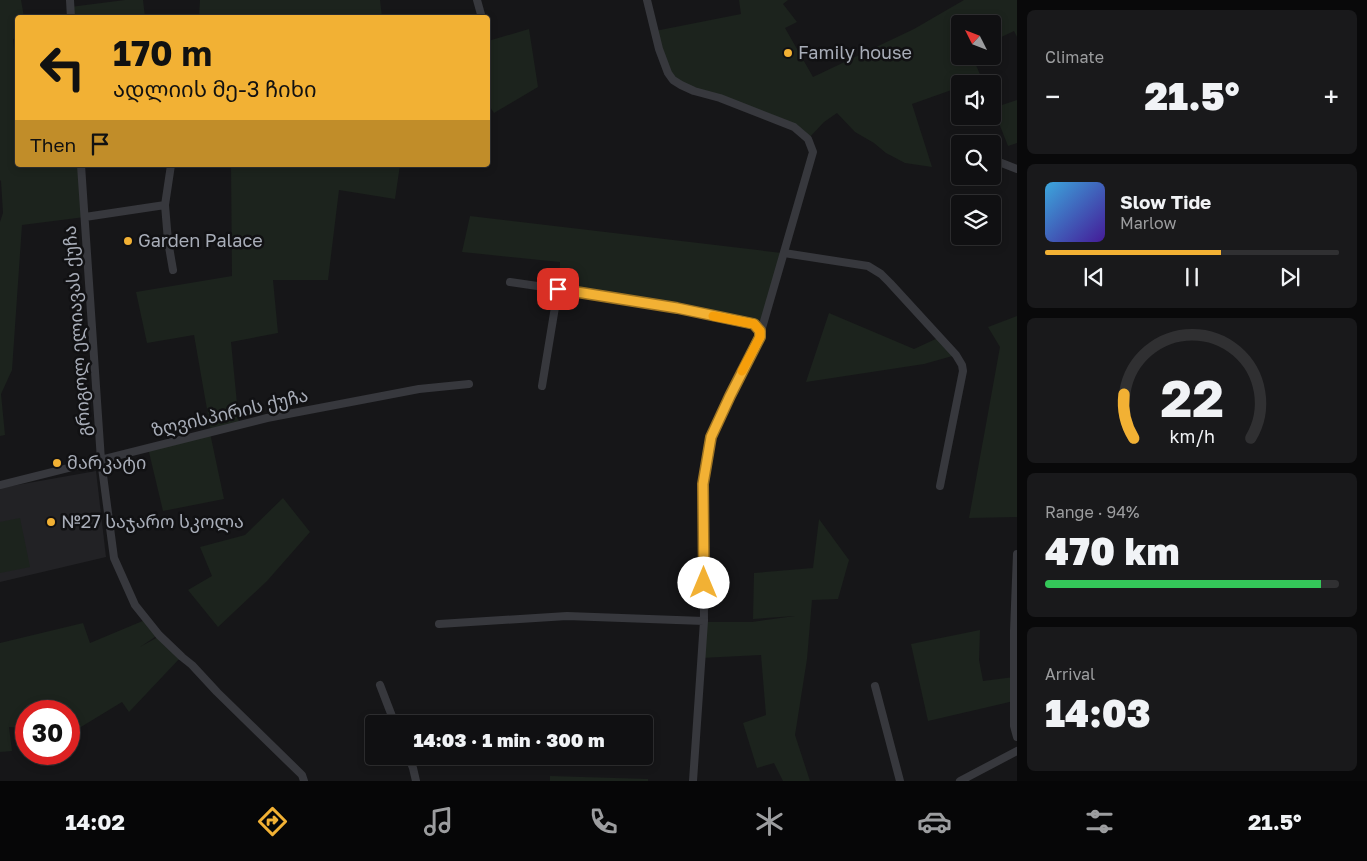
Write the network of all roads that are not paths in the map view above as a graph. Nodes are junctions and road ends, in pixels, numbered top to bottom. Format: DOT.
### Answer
graph roads {
  1 [pos="70,0"];
  2 [pos="477,0"];
  3 [pos="647,0"];
  4 [pos="71,15"];
  5 [pos="481,15"];
  6 [pos="1001,163"];
  7 [pos="81,167"];
  8 [pos="171,167"];
  9 [pos="1017,169"];
  10 [pos="165,205"];
  11 [pos="85,217"];
  12 [pos="784,253"];
  13 [pos="173,270"];
  14 [pos="510,282"];
  15 [pos="558,289"];
  16 [pos="760,337"];
  17 [pos="469,384"];
  18 [pos="542,386"];
  19 [pos="101,460"];
  20 [pos="0,485"];
  21 [pos="940,486"];
  22 [pos="1017,554"];
  23 [pos="704,621"];
  24 [pos="439,624"];
  25 [pos="380,685"];
  26 [pos="875,686"];
  27 [pos="392,715"];
  28 [pos="1017,737"];
  29 [pos="1017,751"];
  30 [pos="412,765"];
  31 [pos="304,781"];
  32 [pos="416,781"];
  33 [pos="693,781"];
  34 [pos="900,781"];
  35 [pos="960,781"];
  1 -- 4 [label="street"];
  2 -- 5 [label="street"];
  3 -- 12 [label="street"];
  6 -- 9 [label="street"];
  7 -- 11 [label="street, გრიგოლ ელიავას ქუჩა"];
  8 -- 10 [label="street"];
  10 -- 11 [label="street"];
  10 -- 13 [label="street"];
  11 -- 19 [label="street, გრიგოლ ელიავას ქუჩა"];
  12 -- 16 [label="street"];
  12 -- 21 [label="street"];
  14 -- 15 [label="street"];
  15 -- 16 [label="street"];
  15 -- 18 [label="street"];
  16 -- 23 [label="street"];
  17 -- 19 [label="street, ზღვისპირის ქუჩა"];
  19 -- 20 [label="street, ზღვისპირის ქუჩა"];
  19 -- 31 [label="street, გრიგოლ ელიავას ქუჩა"];
  22 -- 28 [label="street"];
  23 -- 24 [label="street"];
  23 -- 33 [label="street"];
  25 -- 27 [label="street"];
  26 -- 34 [label="street"];
  29 -- 35 [label="street"];
  30 -- 32 [label="street"];
}
